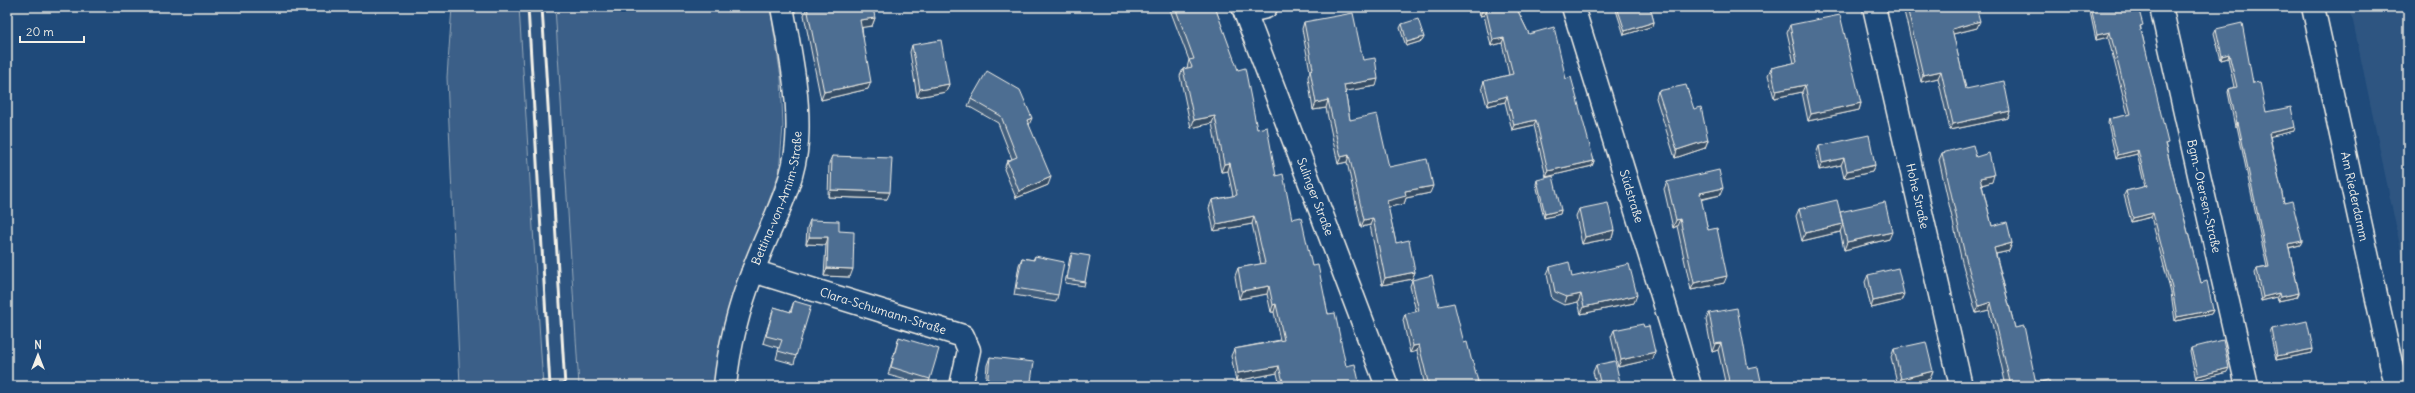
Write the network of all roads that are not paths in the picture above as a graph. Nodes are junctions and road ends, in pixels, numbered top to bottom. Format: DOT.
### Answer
graph roads {
  1 [pos="782,7"];
  2 [pos="1266,7"];
  3 [pos="1573,7"];
  4 [pos="1874,7"];
  5 [pos="2162,7"];
  6 [pos="2313,7"];
  7 [pos="1244,9"];
  8 [pos="753,271"];
  9 [pos="725,386"];
  10 [pos="961,386"];
  11 [pos="1387,386"];
  12 [pos="1690,386"];
  13 [pos="1961,386"];
  14 [pos="2247,386"];
  15 [pos="2396,386"];
  1 -- 8 [label="street, Bettina-von-Arnim-Straße"];
  2 -- 7 [label="street"];
  3 -- 12 [label="street, Südstraße"];
  4 -- 13 [label="street, Hohe Straße"];
  5 -- 14 [label="street, Bgm.-Otersen-Straße"];
  6 -- 15 [label="street, Am Riederdamm"];
  7 -- 11 [label="street, Sulinger Straße"];
  8 -- 9 [label="street, Bettina-von-Arnim-Straße"];
  8 -- 10 [label="street, Clara-Schumann-Straße"];
}
